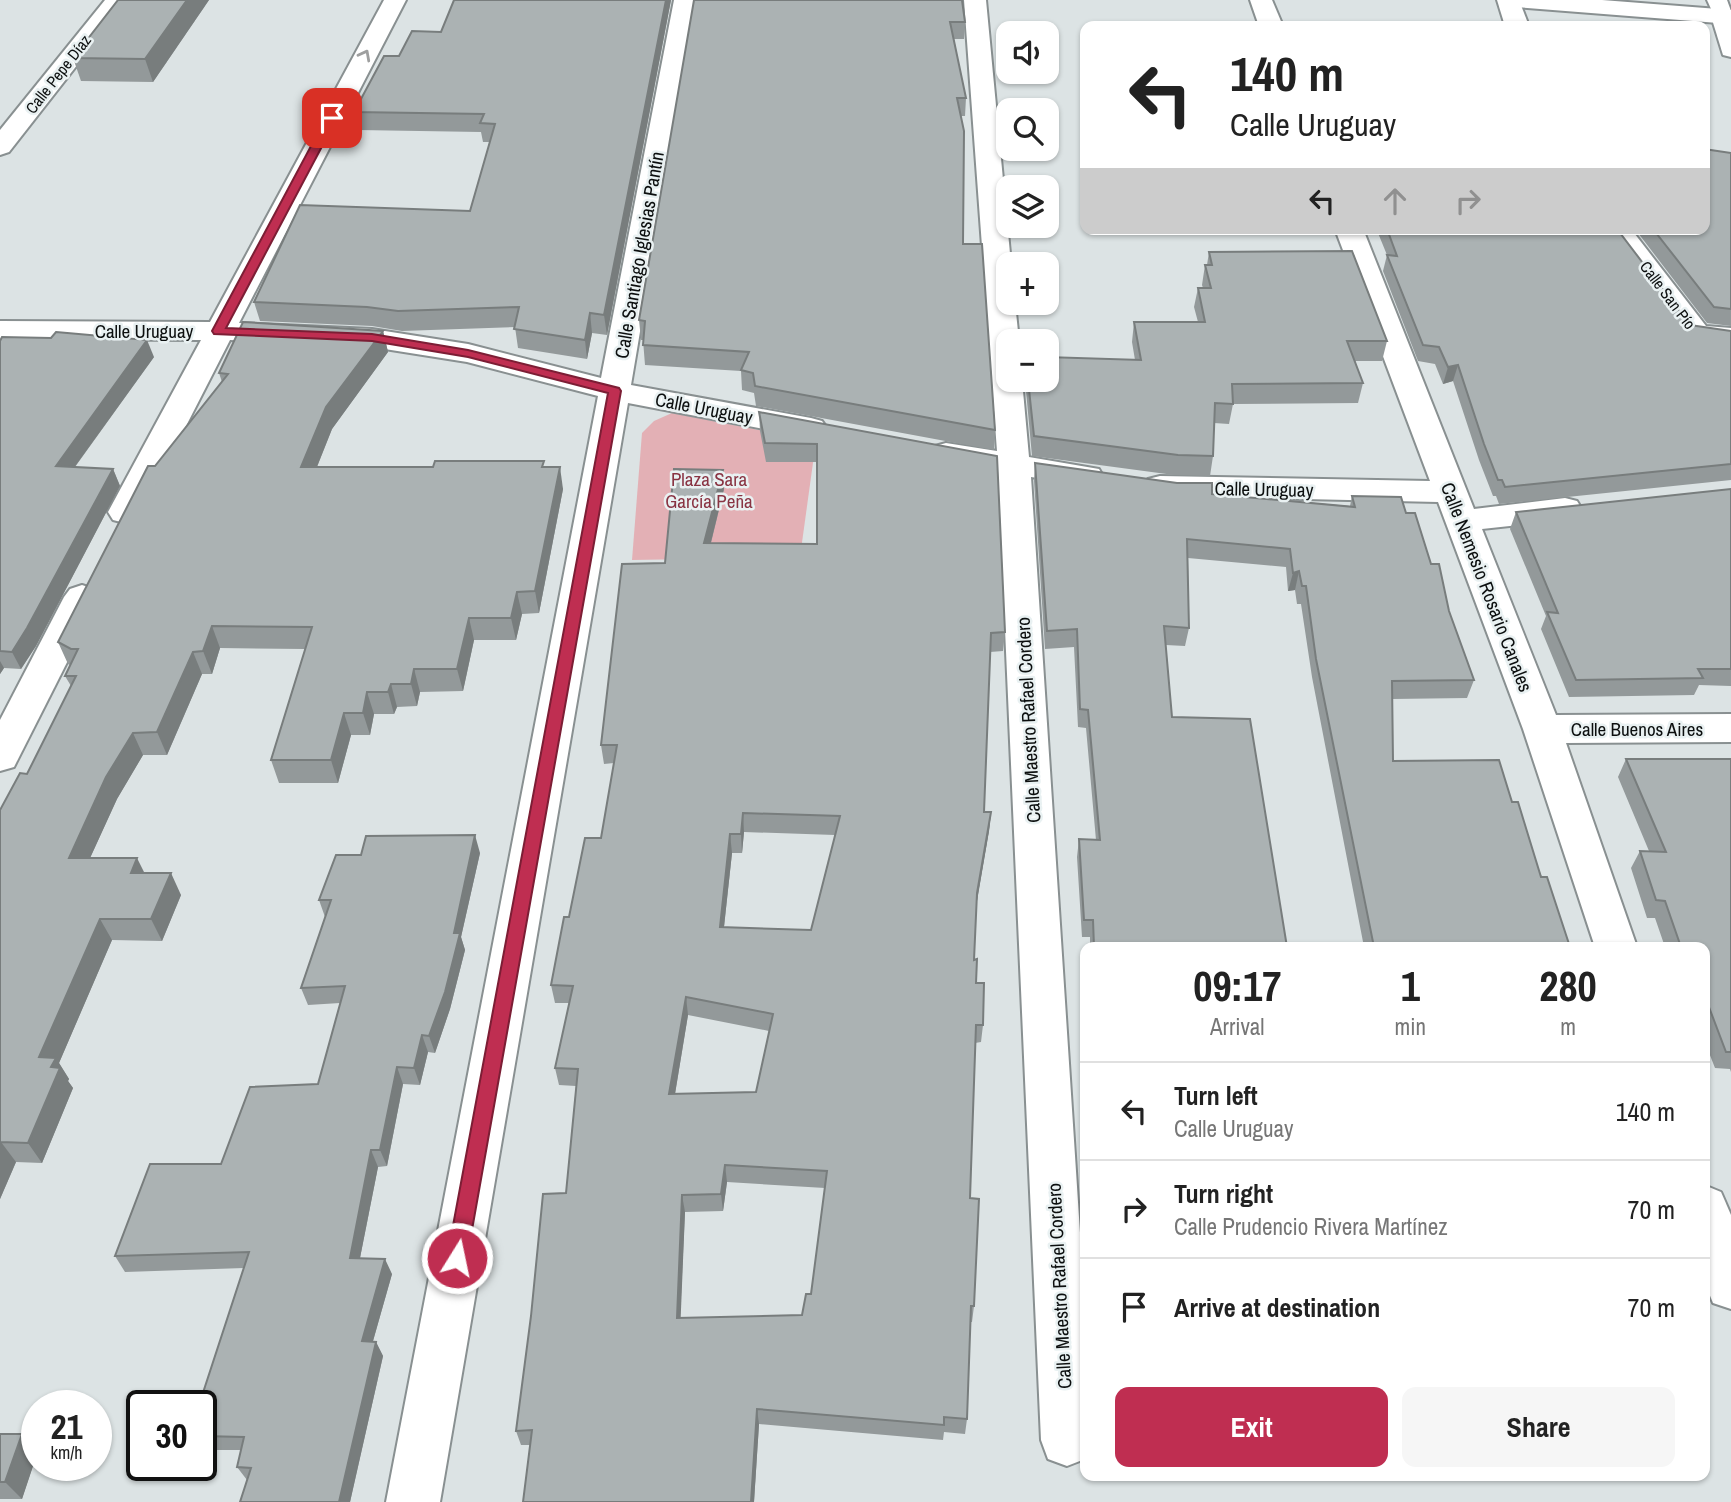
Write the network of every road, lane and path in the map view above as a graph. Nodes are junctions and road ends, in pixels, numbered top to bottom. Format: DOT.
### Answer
graph roads {
  1 [pos="117,0"];
  2 [pos="395,0"];
  3 [pos="685,0"];
  4 [pos="975,0"];
  5 [pos="1261,0"];
  6 [pos="1508,0"];
  7 [pos="1515,0"];
  8 [pos="1638,5"];
  9 [pos="1723,11"];
  10 [pos="1269,21"];
  11 [pos="1515,21"];
  12 [pos="1731,50"];
  13 [pos="0,147"];
  14 [pos="1351,235"];
  15 [pos="1622,235"];
  16 [pos="0,330"];
  17 [pos="218,331"];
  18 [pos="1731,337"];
  19 [pos="614,391"];
  20 [pos="841,434"];
  21 [pos="921,449"];
  22 [pos="1014,466"];
  23 [pos="1455,506"];
  24 [pos="1596,506"];
  25 [pos="112,538"];
  26 [pos="94,574"];
  27 [pos="1731,728"];
  28 [pos="1542,729"];
  29 [pos="0,757"];
  30 [pos="1614,942"];
  31 [pos="1710,1225"];
  32 [pos="1731,1286"];
  33 [pos="1067,1440"];
  34 [pos="413,1502"];
  1 -- 13 [label="street, Calle Pepe Díaz"];
  17 -- 2 [label="street, one-way"];
  3 -- 19 [label="street, Calle Santiago Iglesias Pantín"];
  4 -- 22 [label="street, Calle Maestro Rafael Cordero"];
  5 -- 10 [label="street"];
  6 -- 11 [label="street"];
  7 -- 8 [label="street"];
  8 -- 9 [label="street"];
  9 -- 12 [label="street"];
  14 -- 23 [label="street, Calle Nemesio Rosario Canales"];
  15 -- 18 [label="street, Calle San Pío"];
  16 -- 17 [label="street, Calle Uruguay"];
  17 -- 19 [label="street, Calle Uruguay"];
  17 -- 25 [label="street"];
  19 -- 20 [label="street, Calle Uruguay"];
  19 -- 34 [label="street, Calle Santiago Iglesias Pantín"];
  21 -- 22 [label="street, Calle Uruguay"];
  22 -- 23 [label="street, Calle Uruguay"];
  22 -- 33 [label="street, Calle Maestro Rafael Cordero"];
  23 -- 24 [label="street, Calle Uruguay"];
  23 -- 28 [label="street, Calle Nemesio Rosario Canales"];
  26 -- 29 [label="street"];
  27 -- 28 [label="street, Calle Buenos Aires"];
  28 -- 30 [label="street, Calle Nemesio Rosario Canales"];
  31 -- 32 [label="street"];
}
